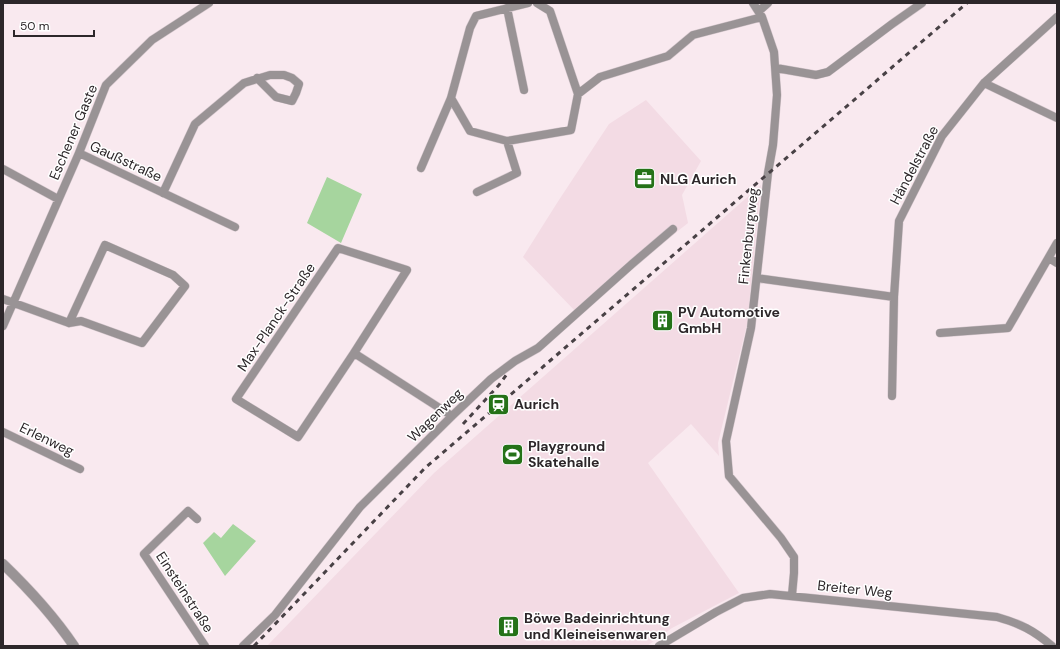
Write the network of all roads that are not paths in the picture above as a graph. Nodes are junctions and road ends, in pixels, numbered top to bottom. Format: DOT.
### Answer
graph roads {
  1 [pos="208,3"];
  2 [pos="528,3"];
  3 [pos="537,3"];
  4 [pos="753,3"];
  5 [pos="768,3"];
  6 [pos="922,3"];
  7 [pos="508,8"];
  8 [pos="760,14"];
  9 [pos="1057,17"];
  10 [pos="776,68"];
  11 [pos="257,78"];
  12 [pos="984,83"];
  13 [pos="524,90"];
  14 [pos="578,94"];
  15 [pos="451,98"];
  16 [pos="1057,118"];
  17 [pos="507,141"];
  18 [pos="78,153"];
  19 [pos="421,168"];
  20 [pos="3,169"];
  21 [pos="477,192"];
  22 [pos="163,193"];
  23 [pos="58,199"];
  24 [pos="235,227"];
  25 [pos="673,230"];
  26 [pos="1057,243"];
  27 [pos="1049,258"];
  28 [pos="1057,263"];
  29 [pos="757,278"];
  30 [pos="894,297"];
  31 [pos="3,299"];
  32 [pos="12,303"];
  33 [pos="69,323"];
  34 [pos="3,326"];
  35 [pos="940,333"];
  36 [pos="354,353"];
  37 [pos="892,396"];
  38 [pos="452,416"];
  39 [pos="3,432"];
  40 [pos="80,469"];
  41 [pos="197,519"];
  42 [pos="3,564"];
  43 [pos="792,595"];
  44 [pos="74,646"];
  45 [pos="205,646"];
  46 [pos="243,646"];
  47 [pos="659,646"];
  48 [pos="1052,646"];
  1 -- 18 [label="street, Eschener Gaste"];
  2 -- 7 [label="street"];
  3 -- 14 [label="street"];
  4 -- 8 [label="street, Finkenburgweg"];
  5 -- 8 [label="street"];
  6 -- 10 [label="street"];
  7 -- 13 [label="street"];
  7 -- 15 [label="street"];
  8 -- 10 [label="street, Finkenburgweg"];
  8 -- 14 [label="street"];
  9 -- 12 [label="street, Händelstraße"];
  10 -- 29 [label="street, Finkenburgweg"];
  11 -- 11 [label="street, Gaußstraße"];
  11 -- 22 [label="street, Gaußstraße"];
  12 -- 16 [label="street"];
  12 -- 30 [label="street, Händelstraße"];
  14 -- 17 [label="street"];
  15 -- 17 [label="street"];
  15 -- 19 [label="street"];
  17 -- 21 [label="street"];
  18 -- 22 [label="street, Gaußstraße"];
  18 -- 23 [label="street, Eschener Gaste"];
  20 -- 23 [label="street, Eschener Gaste"];
  22 -- 24 [label="street, Gaußstraße"];
  23 -- 32 [label="street, Eschener Gaste"];
  25 -- 38 [label="street, Wagenweg"];
  26 -- 27 [label="street"];
  27 -- 28 [label="street"];
  27 -- 35 [label="street"];
  29 -- 30 [label="street"];
  29 -- 43 [label="street, Finkenburgweg"];
  30 -- 37 [label="street, Händelstraße"];
  31 -- 32 [label="street"];
  32 -- 33 [label="street"];
  32 -- 34 [label="street, Eschener Gaste"];
  33 -- 33 [label="street"];
  36 -- 36 [label="street, Max-Planck-Straße"];
  36 -- 38 [label="street"];
  38 -- 46 [label="street, Wagenweg"];
  39 -- 40 [label="street, Erlenweg"];
  41 -- 45 [label="street, Einsteinstraße"];
  42 -- 44 [label="street"];
  43 -- 47 [label="street, Breiter Weg"];
  43 -- 48 [label="street, Breiter Weg"];
}
